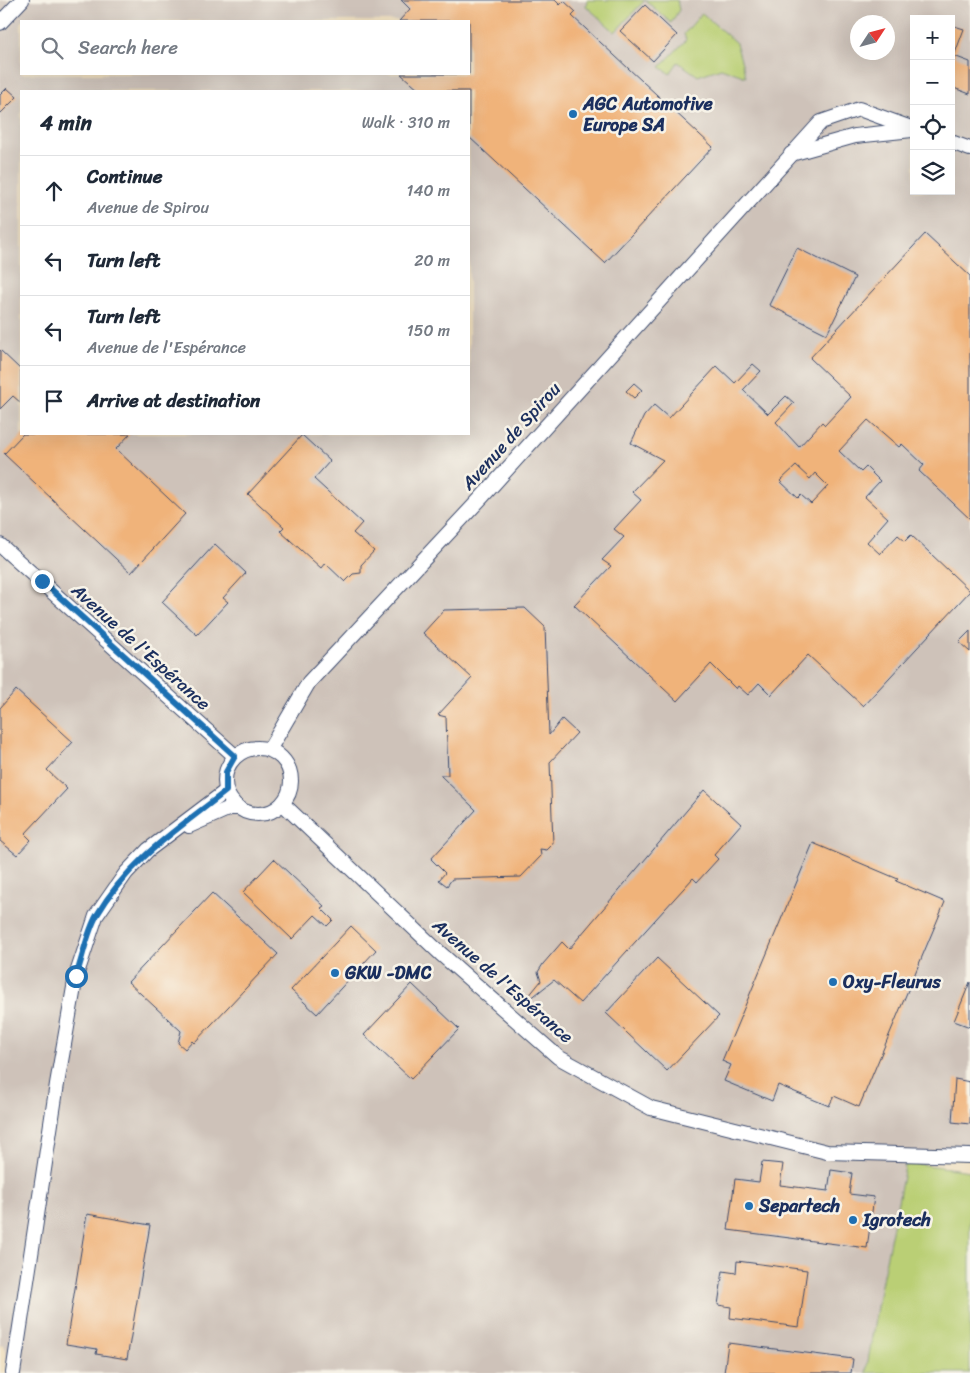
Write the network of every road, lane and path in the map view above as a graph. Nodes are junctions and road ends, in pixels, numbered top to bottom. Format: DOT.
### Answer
graph roads {
  1 [pos="22,0"];
  2 [pos="0,22"];
  3 [pos="910,128"];
  4 [pos="910,130"];
  5 [pos="955,143"];
  6 [pos="970,149"];
  7 [pos="791,154"];
  8 [pos="0,545"];
  9 [pos="270,750"];
  10 [pos="235,756"];
  11 [pos="226,791"];
  12 [pos="283,804"];
  13 [pos="237,808"];
  14 [pos="176,830"];
  15 [pos="970,1156"];
  16 [pos="13,1373"];
  1 -- 2 [label="street"];
  3 -- 7 [label="street, Avenue de Spirou"];
  4 -- 7 [label="street, Avenue de Spirou"];
  5 -- 6 [label="street"];
  7 -- 9 [label="street, Avenue de Spirou"];
  8 -- 10 [label="street, Avenue de l'Espérance"];
  9 -- 10 [label="street"];
  9 -- 12 [label="street"];
  10 -- 11 [label="street"];
  11 -- 13 [label="street"];
  11 -- 14 [label="street"];
  12 -- 13 [label="street"];
  12 -- 15 [label="street, Avenue de l'Espérance"];
  13 -- 14 [label="street"];
  14 -- 16 [label="street"];
}
